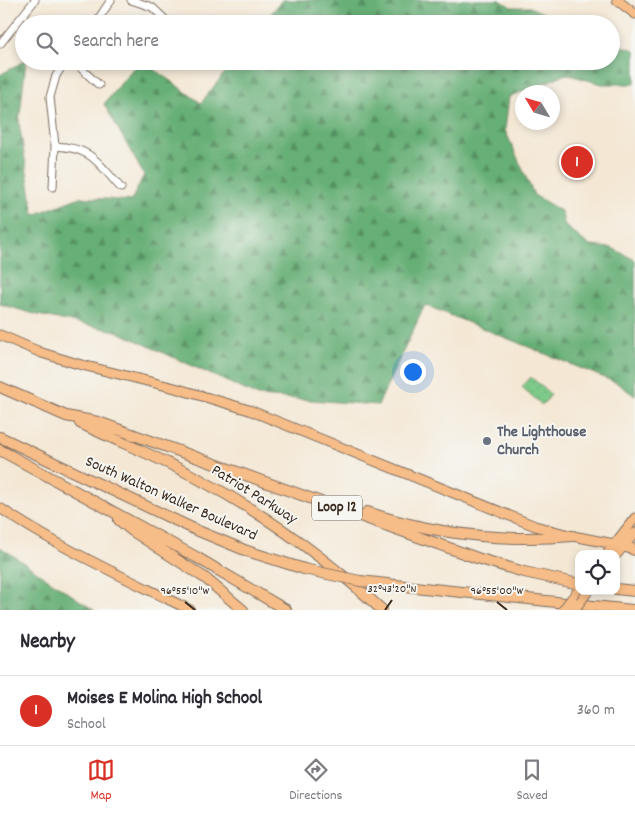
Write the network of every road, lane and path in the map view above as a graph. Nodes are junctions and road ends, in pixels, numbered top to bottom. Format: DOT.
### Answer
graph roads {
  1 [pos="36,0"];
  2 [pos="111,0"];
  3 [pos="131,0"];
  4 [pos="617,0"];
  5 [pos="635,14"];
  6 [pos="24,15"];
  7 [pos="100,15"];
  8 [pos="160,15"];
  9 [pos="15,26"];
  10 [pos="0,44"];
  11 [pos="60,70"];
  12 [pos="83,70"];
  13 [pos="99,84"];
  14 [pos="55,146"];
  15 [pos="54,187"];
  16 [pos="121,188"];
  17 [pos="0,335"];
  18 [pos="0,387"];
  19 [pos="66,416"];
  20 [pos="0,437"];
  21 [pos="0,450"];
  22 [pos="269,484"];
  23 [pos="0,508"];
  24 [pos="105,508"];
  25 [pos="635,518"];
  26 [pos="635,534"];
  27 [pos="573,536"];
  28 [pos="619,546"];
  29 [pos="613,550"];
  30 [pos="618,550"];
  31 [pos="635,550"];
  32 [pos="575,583"];
  33 [pos="620,589"];
  34 [pos="635,591"];
  35 [pos="575,595"];
  36 [pos="585,595"];
  37 [pos="190,610"];
  38 [pos="243,610"];
  39 [pos="286,610"];
  40 [pos="382,610"];
  41 [pos="563,610"];
  42 [pos="574,610"];
  43 [pos="632,610"];
  1 -- 6 [label="street"];
  2 -- 7 [label="street"];
  3 -- 8 [label="street"];
  4 -- 5 [label="main road"];
  9 -- 10 [label="street"];
  11 -- 14 [label="street"];
  12 -- 13 [label="street"];
  14 -- 15 [label="street"];
  14 -- 16 [label="street"];
  17 -- 27 [label="main road"];
  18 -- 19 [label="highway, Loop 12"];
  19 -- 22 [label="highway, Loop 12"];
  19 -- 40 [label="highway, Patriot Parkway"];
  20 -- 43 [label="highway, South Walton Walker Boulevard, bridge"];
  21 -- 24 [label="highway"];
  22 -- 27 [label="highway"];
  22 -- 32 [label="highway, Loop 12"];
  23 -- 37 [label="main road"];
  24 -- 38 [label="highway"];
  24 -- 39 [label="highway"];
  25 -- 28 [label="main road"];
  26 -- 28 [label="main road"];
  27 -- 28 [label="main road"];
  28 -- 29 [label="main road"];
  28 -- 30 [label="main road"];
  28 -- 31 [label="highway"];
  33 -- 34 [label="highway"];
  35 -- 41 [label="main road, bridge"];
  36 -- 42 [label="main road, bridge"];
}
